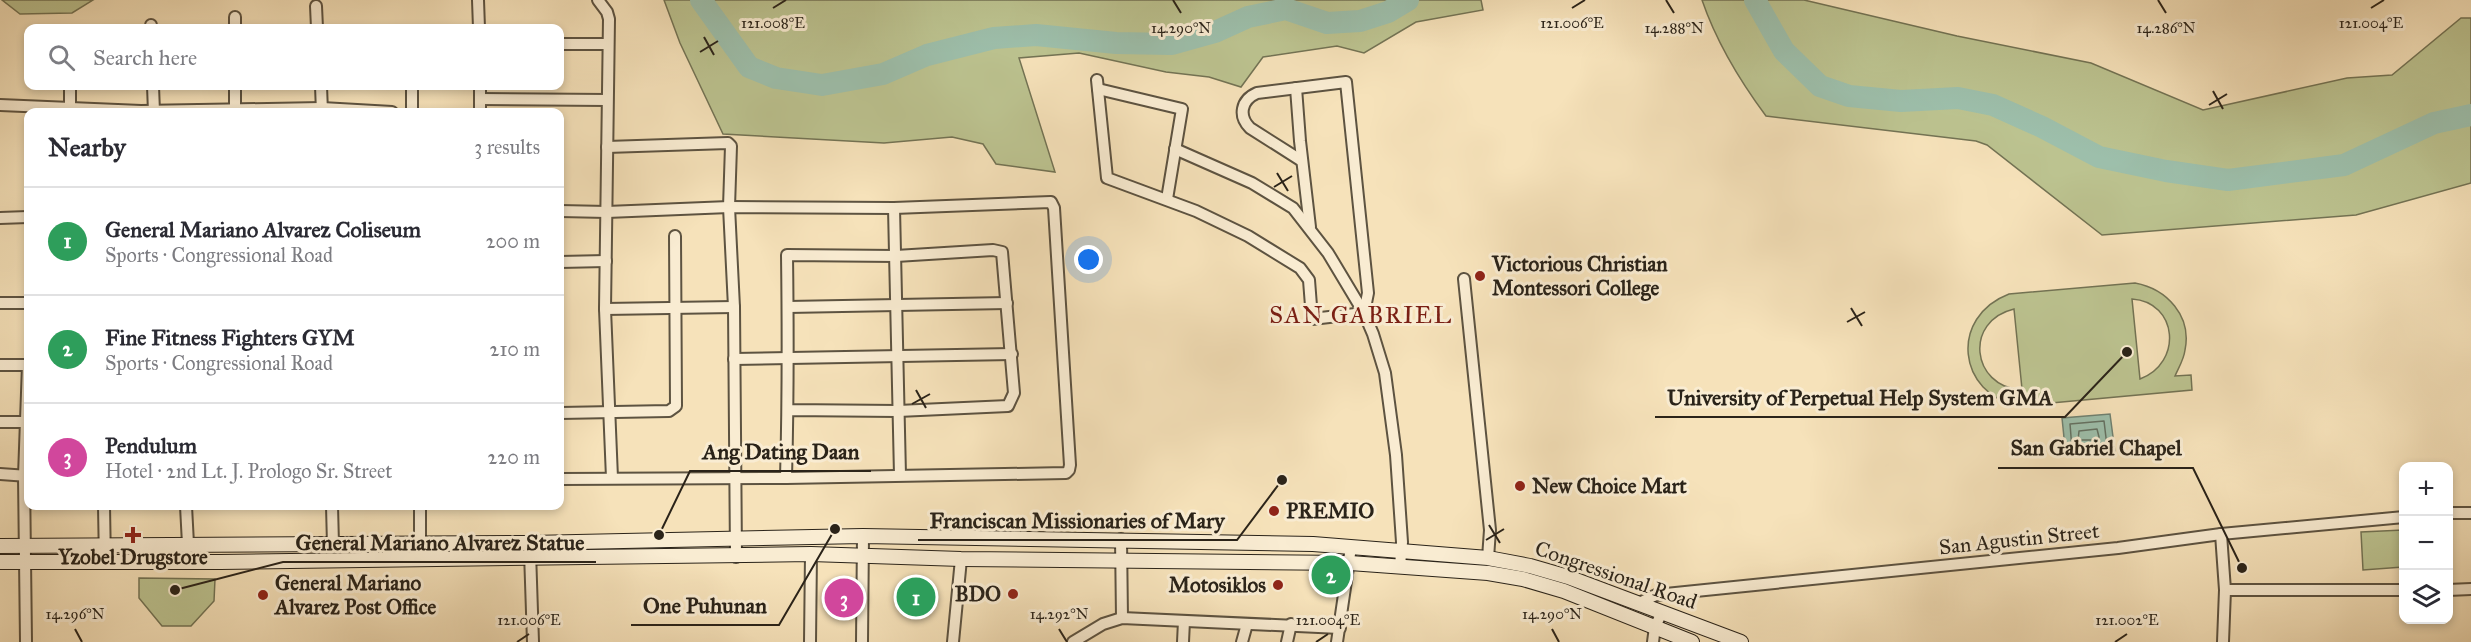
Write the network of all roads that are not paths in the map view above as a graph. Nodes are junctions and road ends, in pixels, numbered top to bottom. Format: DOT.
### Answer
graph roads {
  1 [pos="478,0"];
  2 [pos="598,0"];
  3 [pos="316,6"];
  4 [pos="235,17"];
  5 [pos="235,24"];
  6 [pos="318,24"];
  7 [pos="479,24"];
  8 [pos="564,44"];
  9 [pos="608,44"];
  10 [pos="1296,88"];
  11 [pos="70,90"];
  12 [pos="153,90"];
  13 [pos="235,90"];
  14 [pos="321,90"];
  15 [pos="412,90"];
  16 [pos="480,90"];
  17 [pos="480,99"];
  18 [pos="607,100"];
  19 [pos="0,105"];
  20 [pos="42,108"];
  21 [pos="70,108"];
  22 [pos="154,108"];
  23 [pos="235,108"];
  24 [pos="322,108"];
  25 [pos="412,108"];
  26 [pos="480,108"];
  27 [pos="607,147"];
  28 [pos="1175,149"];
  29 [pos="1302,161"];
  30 [pos="1167,199"];
  31 [pos="729,207"];
  32 [pos="894,208"];
  33 [pos="564,211"];
  34 [pos="607,212"];
  35 [pos="0,218"];
  36 [pos="24,218"];
  37 [pos="1310,227"];
  38 [pos="675,236"];
  39 [pos="896,256"];
  40 [pos="606,261"];
  41 [pos="564,262"];
  42 [pos="1464,279"];
  43 [pos="0,303"];
  44 [pos="24,303"];
  45 [pos="1007,303"];
  46 [pos="897,305"];
  47 [pos="734,307"];
  48 [pos="788,307"];
  49 [pos="675,308"];
  50 [pos="605,309"];
  51 [pos="1364,313"];
  52 [pos="1012,354"];
  53 [pos="897,357"];
  54 [pos="788,358"];
  55 [pos="734,360"];
  56 [pos="24,364"];
  57 [pos="0,365"];
  58 [pos="788,410"];
  59 [pos="609,411"];
  60 [pos="898,411"];
  61 [pos="564,413"];
  62 [pos="0,422"];
  63 [pos="24,422"];
  64 [pos="0,474"];
  65 [pos="900,475"];
  66 [pos="24,476"];
  67 [pos="735,477"];
  68 [pos="612,478"];
  69 [pos="786,478"];
  70 [pos="564,479"];
  71 [pos="25,510"];
  72 [pos="104,510"];
  73 [pos="186,510"];
  74 [pos="332,510"];
  75 [pos="420,510"];
  76 [pos="2453,513"];
  77 [pos="2471,513"];
  78 [pos="2399,517"];
  79 [pos="2221,534"];
  80 [pos="863,536"];
  81 [pos="736,539"];
  82 [pos="1121,539"];
  83 [pos="530,543"];
  84 [pos="104,544"];
  85 [pos="188,544"];
  86 [pos="282,544"];
  87 [pos="333,544"];
  88 [pos="421,544"];
  89 [pos="0,546"];
  90 [pos="24,546"];
  91 [pos="1351,547"];
  92 [pos="1401,551"];
  93 [pos="811,555"];
  94 [pos="863,556"];
  95 [pos="735,557"];
  96 [pos="1488,558"];
  97 [pos="420,559"];
  98 [pos="531,559"];
  99 [pos="961,559"];
  100 [pos="1121,561"];
  101 [pos="0,562"];
  102 [pos="25,562"];
  103 [pos="282,562"];
  104 [pos="105,563"];
  105 [pos="1350,563"];
  106 [pos="1400,566"];
  107 [pos="2471,589"];
  108 [pos="2225,590"];
  109 [pos="2399,590"];
  110 [pos="2453,590"];
  111 [pos="1639,603"];
  112 [pos="1662,612"];
  113 [pos="1122,618"];
  114 [pos="1184,621"];
  115 [pos="1247,624"];
  116 [pos="1291,624"];
  117 [pos="1655,627"];
  118 [pos="1340,628"];
  119 [pos="26,642"];
  120 [pos="532,642"];
  121 [pos="810,642"];
  122 [pos="862,642"];
  123 [pos="953,642"];
  124 [pos="1072,642"];
  125 [pos="1183,642"];
  126 [pos="1242,642"];
  127 [pos="1287,642"];
  128 [pos="1337,642"];
  129 [pos="1653,642"];
  130 [pos="1692,642"];
  131 [pos="1741,642"];
  132 [pos="2223,642"];
  1 -- 7 [label="street"];
  2 -- 9 [label="street"];
  3 -- 6 [label="street"];
  4 -- 5 [label="street"];
  8 -- 9 [label="street"];
  9 -- 18 [label="street"];
  10 -- 29 [label="street"];
  10 -- 29 [label="street"];
  10 -- 51 [label="street"];
  11 -- 21 [label="street"];
  12 -- 22 [label="street"];
  13 -- 23 [label="street"];
  14 -- 24 [label="street"];
  15 -- 25 [label="street"];
  16 -- 17 [label="street"];
  17 -- 18 [label="street"];
  17 -- 26 [label="street"];
  18 -- 27 [label="street"];
  19 -- 20 [label="street"];
  27 -- 31 [label="street"];
  27 -- 34 [label="street"];
  28 -- 30 [label="street"];
  28 -- 30 [label="street"];
  28 -- 37 [label="street"];
  29 -- 37 [label="street"];
  30 -- 51 [label="street"];
  31 -- 32 [label="street"];
  31 -- 34 [label="street"];
  31 -- 47 [label="street"];
  32 -- 39 [label="street"];
  32 -- 65 [label="street"];
  33 -- 34 [label="street"];
  34 -- 40 [label="street"];
  35 -- 36 [label="street"];
  37 -- 51 [label="street"];
  38 -- 49 [label="street"];
  39 -- 45 [label="street"];
  39 -- 46 [label="street"];
  39 -- 48 [label="street"];
  40 -- 41 [label="street"];
  40 -- 50 [label="street"];
  42 -- 96 [label="street"];
  43 -- 44 [label="street"];
  45 -- 46 [label="street"];
  45 -- 52 [label="street"];
  46 -- 48 [label="street"];
  46 -- 53 [label="street"];
  47 -- 49 [label="street"];
  47 -- 55 [label="street"];
  48 -- 54 [label="street"];
  49 -- 50 [label="street"];
  49 -- 59 [label="street"];
  50 -- 59 [label="street"];
  51 -- 92 [label="street"];
  52 -- 53 [label="street"];
  52 -- 60 [label="street"];
  53 -- 54 [label="street"];
  53 -- 60 [label="street"];
  54 -- 55 [label="street"];
  54 -- 58 [label="street"];
  55 -- 67 [label="street"];
  56 -- 57 [label="street"];
  58 -- 60 [label="street"];
  58 -- 69 [label="street"];
  59 -- 61 [label="street"];
  59 -- 68 [label="street"];
  60 -- 65 [label="street"];
  62 -- 63 [label="street"];
  64 -- 66 [label="street"];
  65 -- 69 [label="street"];
  67 -- 68 [label="street"];
  67 -- 69 [label="street"];
  67 -- 81 [label="street"];
  68 -- 70 [label="street"];
  71 -- 90 [label="street"];
  72 -- 84 [label="street"];
  73 -- 85 [label="street"];
  74 -- 87 [label="street"];
  75 -- 88 [label="street"];
  76 -- 77 [label="street"];
  78 -- 79 [label="street, San Agustin Street"];
  79 -- 108 [label="street"];
  79 -- 111 [label="street, San Agustin Street"];
  80 -- 81 [label="main road, Congressional Road"];
  80 -- 82 [label="main road, Congressional Road"];
  80 -- 94 [label="street"];
  81 -- 83 [label="main road, Congressional Road"];
  81 -- 95 [label="street"];
  82 -- 91 [label="main road, Congressional Road"];
  82 -- 100 [label="street"];
  83 -- 88 [label="main road, Congressional Road"];
  83 -- 98 [label="street"];
  84 -- 85 [label="main road, Congressional Road"];
  84 -- 90 [label="main road, Congressional Road"];
  84 -- 104 [label="street"];
  85 -- 86 [label="main road, Congressional Road"];
  86 -- 87 [label="main road, Congressional Road"];
  86 -- 103 [label="main road"];
  87 -- 88 [label="main road, Congressional Road"];
  88 -- 97 [label="street"];
  89 -- 90 [label="main road, Congressional Road"];
  90 -- 102 [label="street"];
  91 -- 92 [label="main road, Congressional Road"];
  91 -- 105 [label="street"];
  92 -- 96 [label="main road, Congressional Road"];
  92 -- 106 [label="street"];
  93 -- 94 [label="main road, Congressional Road"];
  93 -- 95 [label="main road, Congressional Road"];
  93 -- 121 [label="street"];
  94 -- 99 [label="main road, Congressional Road"];
  94 -- 122 [label="street"];
  95 -- 98 [label="main road, Congressional Road"];
  96 -- 111 [label="main road, Congressional Road"];
  97 -- 98 [label="main road, Congressional Road"];
  97 -- 103 [label="main road, Congressional Road"];
  98 -- 120 [label="street"];
  99 -- 100 [label="main road, Congressional Road"];
  99 -- 123 [label="street"];
  100 -- 105 [label="main road, Congressional Road"];
  100 -- 113 [label="street"];
  101 -- 102 [label="main road, Congressional Road"];
  102 -- 104 [label="main road, Congressional Road"];
  102 -- 119 [label="street"];
  103 -- 104 [label="main road, Congressional Road"];
  105 -- 106 [label="main road, Congressional Road"];
  105 -- 118 [label="street"];
  106 -- 117 [label="main road, Congressional Road"];
  107 -- 110 [label="street"];
  108 -- 109 [label="street"];
  108 -- 132 [label="street"];
  111 -- 112 [label="main road, Congressional Road"];
  112 -- 117 [label="street"];
  112 -- 131 [label="main road, Congressional Road"];
  113 -- 114 [label="street"];
  113 -- 124 [label="street"];
  114 -- 115 [label="street"];
  114 -- 125 [label="street"];
  115 -- 116 [label="street"];
  115 -- 126 [label="street"];
  116 -- 118 [label="street"];
  116 -- 127 [label="street"];
  117 -- 129 [label="street"];
  117 -- 130 [label="main road, Congressional Road"];
  118 -- 128 [label="street"];
}
